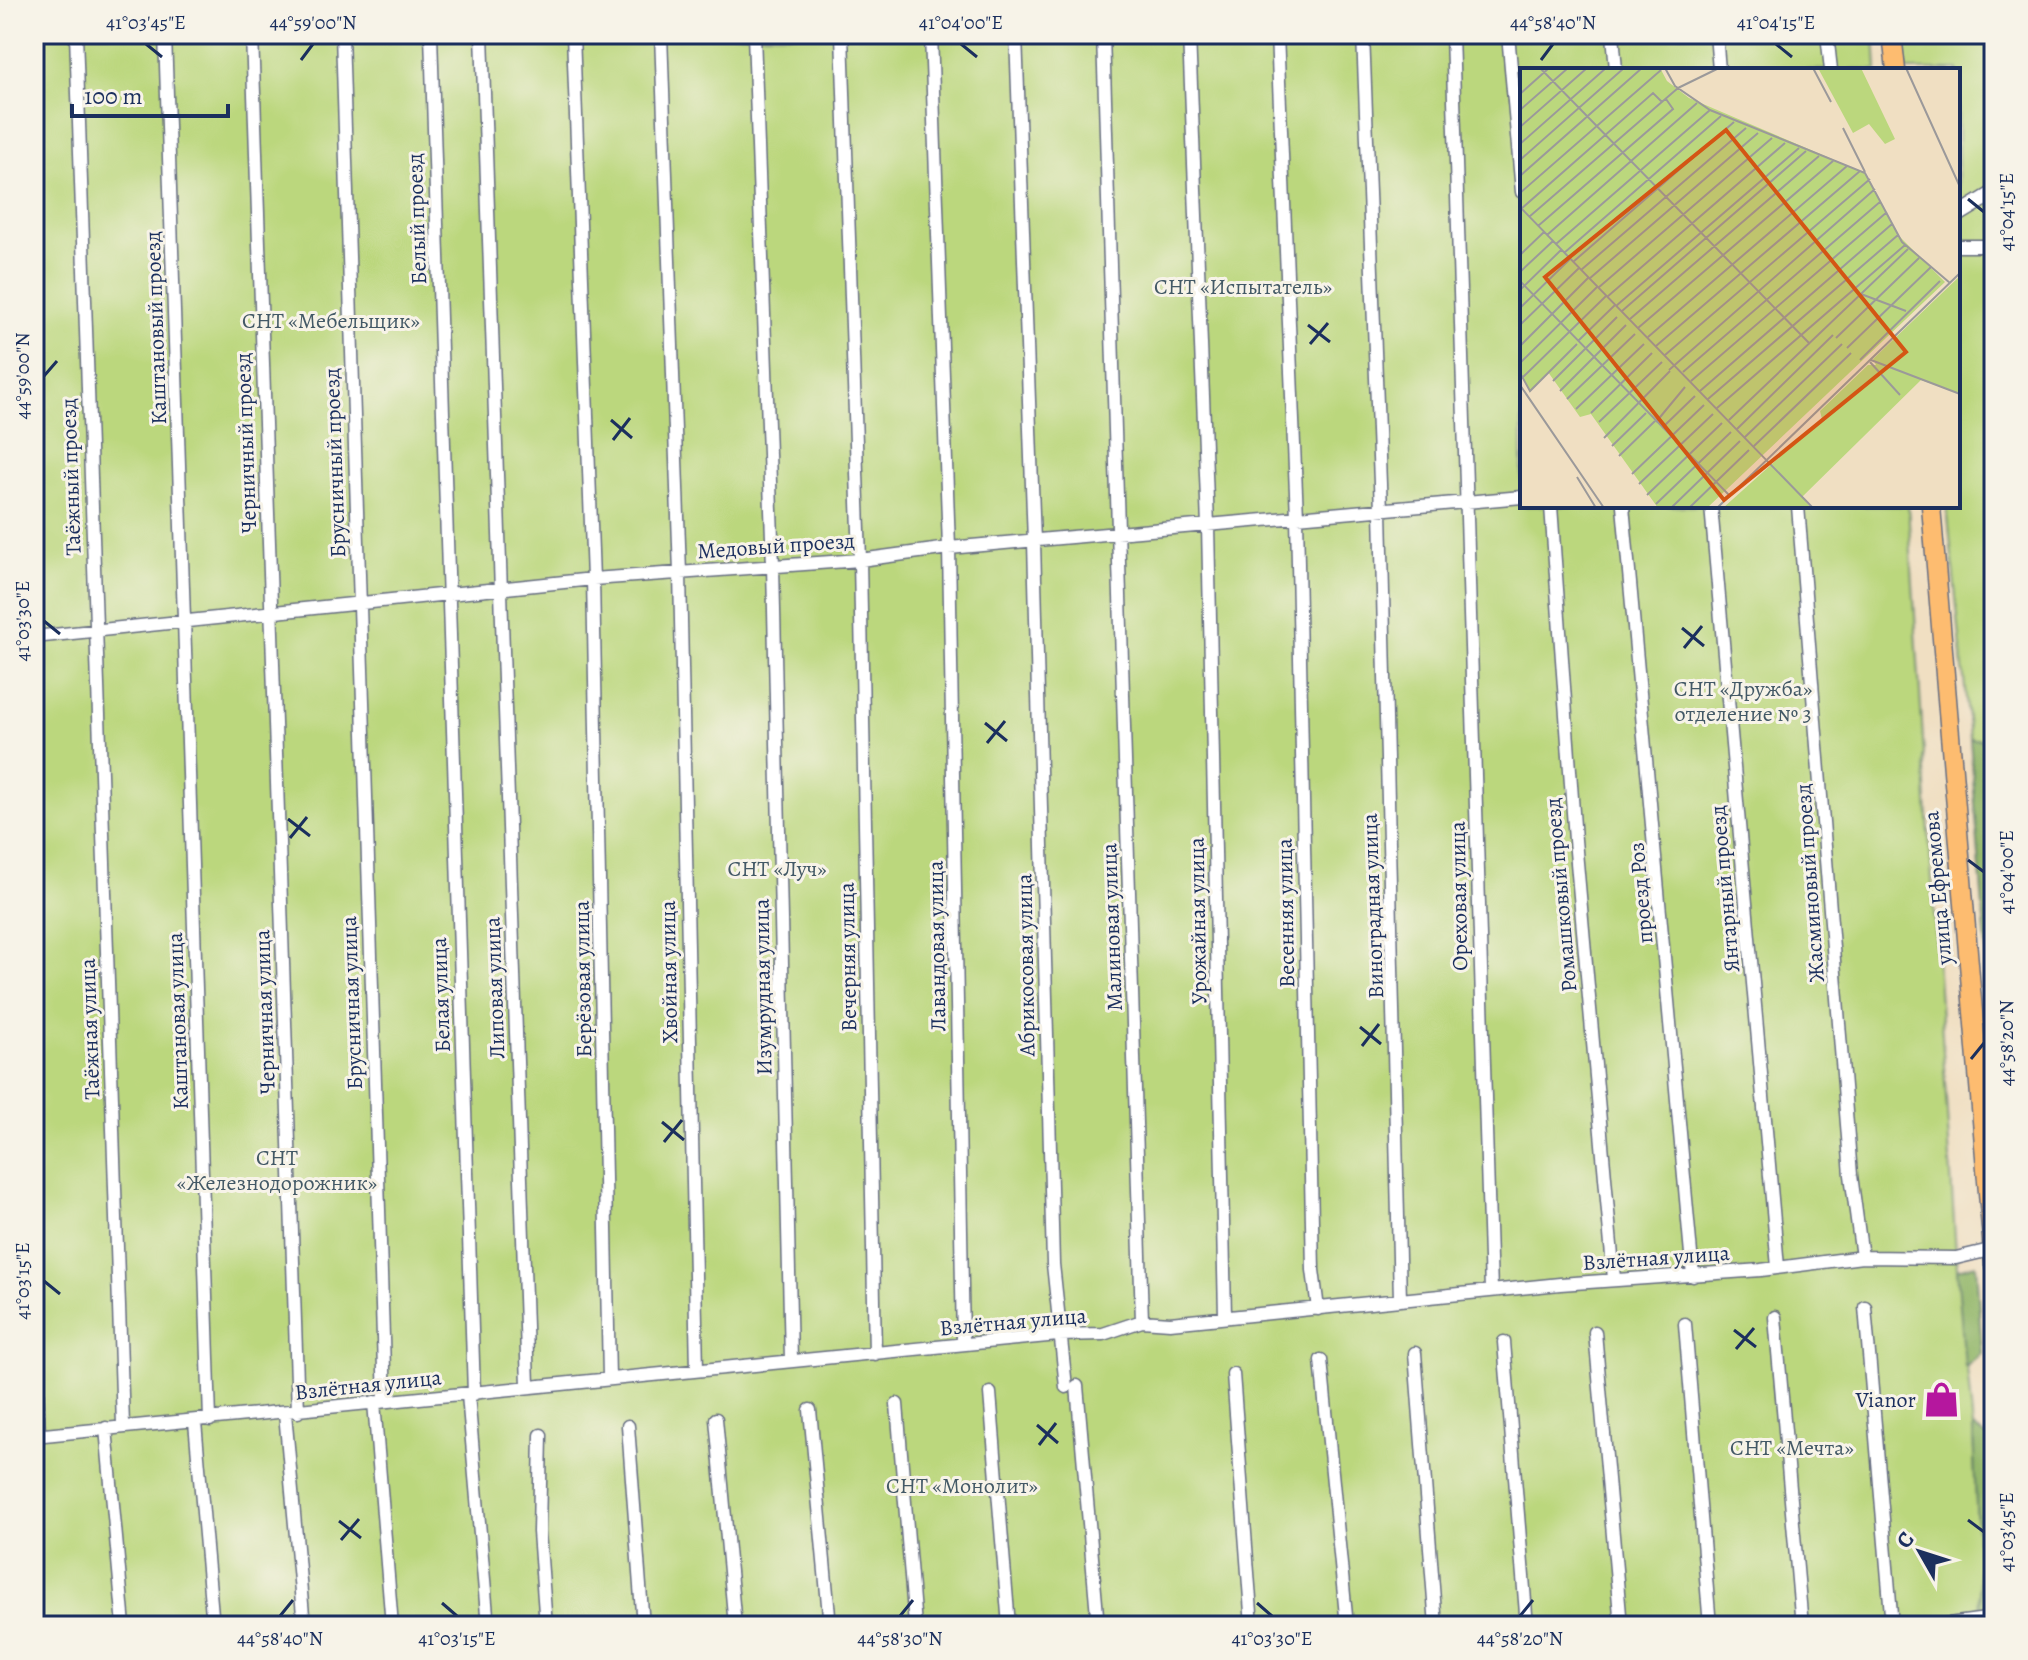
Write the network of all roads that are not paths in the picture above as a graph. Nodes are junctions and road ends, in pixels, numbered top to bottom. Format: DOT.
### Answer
graph roads {
  1 [pos="76,34"];
  2 [pos="165,34"];
  3 [pos="252,34"];
  4 [pos="342,34"];
  5 [pos="431,34"];
  6 [pos="482,34"];
  7 [pos="573,34"];
  8 [pos="661,34"];
  9 [pos="754,34"];
  10 [pos="842,34"];
  11 [pos="931,34"];
  12 [pos="1016,34"];
  13 [pos="1103,34"];
  14 [pos="1189,34"];
  15 [pos="1277,34"];
  16 [pos="1363,34"];
  17 [pos="1452,34"];
  18 [pos="1508,34"];
  19 [pos="1613,34"];
  20 [pos="1716,34"];
  21 [pos="1827,34"];
  22 [pos="1892,34"];
  23 [pos="1616,68"];
  24 [pos="1719,68"];
  25 [pos="1831,68"];
  26 [pos="1896,68"];
  27 [pos="1520,169"];
  28 [pos="1994,193"];
  29 [pos="1960,214"];
  30 [pos="1960,246"];
  31 [pos="1994,246"];
  32 [pos="1520,497"];
  33 [pos="1468,501"];
  34 [pos="1551,508"];
  35 [pos="1623,508"];
  36 [pos="1711,508"];
  37 [pos="1798,508"];
  38 [pos="1931,508"];
  39 [pos="1381,510"];
  40 [pos="1297,517"];
  41 [pos="1208,526"];
  42 [pos="1121,532"];
  43 [pos="1034,542"];
  44 [pos="949,548"];
  45 [pos="860,560"];
  46 [pos="773,566"];
  47 [pos="680,573"];
  48 [pos="593,579"];
  49 [pos="502,591"];
  50 [pos="446,595"];
  51 [pos="357,604"];
  52 [pos="271,611"];
  53 [pos="184,621"];
  54 [pos="95,631"];
  55 [pos="34,637"];
  56 [pos="1994,1254"];
  57 [pos="1862,1257"];
  58 [pos="1778,1267"];
  59 [pos="1693,1276"];
  60 [pos="1614,1279"];
  61 [pos="1491,1291"];
  62 [pos="1400,1300"];
  63 [pos="1865,1307"];
  64 [pos="34,1309"];
  65 [pos="1318,1309"];
  66 [pos="1225,1316"];
  67 [pos="1775,1317"];
  68 [pos="1142,1321"];
  69 [pos="1685,1324"];
  70 [pos="1595,1332"];
  71 [pos="1058,1335"];
  72 [pos="1504,1342"];
  73 [pos="963,1344"];
  74 [pos="1415,1353"];
  75 [pos="875,1354"];
  76 [pos="791,1360"];
  77 [pos="1321,1360"];
  78 [pos="697,1370"];
  79 [pos="1233,1374"];
  80 [pos="609,1378"];
  81 [pos="528,1385"];
  82 [pos="990,1393"];
  83 [pos="471,1394"];
  84 [pos="380,1401"];
  85 [pos="897,1404"];
  86 [pos="810,1410"];
  87 [pos="291,1412"];
  88 [pos="716,1419"];
  89 [pos="210,1420"];
  90 [pos="195,1422"];
  91 [pos="123,1425"];
  92 [pos="628,1426"];
  93 [pos="106,1428"];
  94 [pos="541,1435"];
  95 [pos="36,1436"];
  96 [pos="1994,1618"];
  97 [pos="124,1626"];
  98 [pos="213,1626"];
  99 [pos="304,1626"];
  100 [pos="392,1626"];
  101 [pos="488,1626"];
  102 [pos="546,1626"];
  103 [pos="643,1626"];
  104 [pos="735,1626"];
  105 [pos="830,1626"];
  106 [pos="915,1626"];
  107 [pos="1009,1626"];
  108 [pos="1098,1626"];
  109 [pos="1252,1626"];
  110 [pos="1347,1626"];
  111 [pos="1436,1626"];
  112 [pos="1527,1626"];
  113 [pos="1621,1626"];
  114 [pos="1710,1626"];
  115 [pos="1802,1626"];
  116 [pos="1892,1626"];
  117 [pos="1933,1626"];
  1 -- 54 [label="street, Таёжный проезд"];
  2 -- 53 [label="street, Каштановый проезд"];
  3 -- 52 [label="street, Черничный проезд"];
  4 -- 51 [label="street, Брусничный проезд"];
  5 -- 50 [label="street, Белый проезд"];
  6 -- 49 [label="street, Липовая улица"];
  7 -- 48 [label="street, Берёзовая улица"];
  8 -- 47 [label="street, Хвойная улица"];
  9 -- 46 [label="street, Изумрудная улица"];
  10 -- 45 [label="street, Вечерняя улица"];
  11 -- 44 [label="street, Лавандовая улица"];
  12 -- 43 [label="street, Абрикосовая улица"];
  13 -- 42 [label="street, Малиновая улица"];
  14 -- 41 [label="street, Урожайная улица"];
  15 -- 40 [label="street, Весенняя улица"];
  16 -- 39 [label="street, Виноградная улица"];
  17 -- 33 [label="street, Ореховая улица"];
  18 -- 27 [label="street"];
  19 -- 23 [label="street"];
  20 -- 24 [label="street"];
  21 -- 25 [label="street"];
  22 -- 26 [label="main road"];
  28 -- 29 [label="street"];
  30 -- 31 [label="street"];
  32 -- 33 [label="street, Медовый проезд"];
  33 -- 39 [label="street, Медовый проезд"];
  33 -- 61 [label="street, Ореховая улица"];
  34 -- 60 [label="street, Ромашковый проезд"];
  35 -- 59 [label="street, проезд Роз"];
  36 -- 58 [label="street, Янтарный проезд"];
  37 -- 57 [label="street, Жасминовый проезд"];
  38 -- 56 [label="main road, улица Ефремова"];
  39 -- 40 [label="street, Медовый проезд"];
  39 -- 62 [label="street, Виноградная улица"];
  40 -- 41 [label="street, Медовый проезд"];
  40 -- 65 [label="street, Весенняя улица"];
  41 -- 42 [label="street, Медовый проезд"];
  41 -- 66 [label="street, Урожайная улица"];
  42 -- 43 [label="street, Медовый проезд"];
  42 -- 68 [label="street, Малиновая улица"];
  43 -- 44 [label="street, Медовый проезд"];
  43 -- 71 [label="street, Абрикосовая улица"];
  44 -- 45 [label="street, Медовый проезд"];
  44 -- 73 [label="street, Лавандовая улица"];
  45 -- 46 [label="street, Медовый проезд"];
  45 -- 75 [label="street, Вечерняя улица"];
  46 -- 47 [label="street, Медовый проезд"];
  46 -- 76 [label="street, Изумрудная улица"];
  47 -- 48 [label="street, Медовый проезд"];
  47 -- 78 [label="street, Хвойная улица"];
  48 -- 49 [label="street, Медовый проезд"];
  48 -- 80 [label="street, Берёзовая улица"];
  49 -- 50 [label="street, Медовый проезд"];
  49 -- 81 [label="street, Липовая улица"];
  50 -- 51 [label="street, Медовый проезд"];
  50 -- 83 [label="street, Белая улица"];
  51 -- 52 [label="street, Медовый проезд"];
  51 -- 84 [label="street, Брусничная улица"];
  52 -- 53 [label="street, Медовый проезд"];
  52 -- 87 [label="street, Черничная улица"];
  53 -- 54 [label="street, Медовый проезд"];
  53 -- 89 [label="street, Каштановая улица"];
  54 -- 55 [label="street, Медовый проезд"];
  54 -- 91 [label="street, Таёжная улица"];
  56 -- 57 [label="street, Взлётная улица"];
  57 -- 58 [label="street, Взлётная улица"];
  58 -- 59 [label="street, Взлётная улица"];
  59 -- 60 [label="street, Взлётная улица"];
  60 -- 61 [label="street, Взлётная улица"];
  61 -- 62 [label="street, Взлётная улица"];
  62 -- 65 [label="street, Взлётная улица"];
  63 -- 116 [label="street"];
  64 -- 95 [label="street"];
  65 -- 66 [label="street, Взлётная улица"];
  66 -- 68 [label="street, Взлётная улица"];
  67 -- 115 [label="street"];
  68 -- 71 [label="street, Взлётная улица"];
  69 -- 114 [label="street"];
  70 -- 113 [label="street"];
  71 -- 73 [label="street, Взлётная улица"];
  71 -- 108 [label="street, Абрикосовая улица"];
  72 -- 112 [label="street"];
  73 -- 75 [label="street, Взлётная улица"];
  74 -- 111 [label="street"];
  75 -- 76 [label="street, Взлётная улица"];
  76 -- 78 [label="street, Взлётная улица"];
  77 -- 110 [label="street"];
  78 -- 80 [label="street, Взлётная улица"];
  79 -- 109 [label="street"];
  80 -- 81 [label="street, Взлётная улица"];
  81 -- 83 [label="street, Взлётная улица"];
  82 -- 107 [label="street"];
  83 -- 84 [label="street, Взлётная улица"];
  83 -- 101 [label="street, Белая улица"];
  84 -- 87 [label="street, Взлётная улица"];
  84 -- 100 [label="street, Брусничная улица"];
  85 -- 106 [label="street"];
  86 -- 105 [label="street"];
  87 -- 89 [label="street, Взлётная улица"];
  87 -- 99 [label="street, Черничная улица"];
  88 -- 104 [label="street"];
  89 -- 90 [label="street, Взлётная улица"];
  90 -- 91 [label="street, Взлётная улица"];
  90 -- 98 [label="street"];
  91 -- 93 [label="street, Взлётная улица"];
  92 -- 103 [label="street"];
  93 -- 95 [label="street, Взлётная улица"];
  93 -- 97 [label="street"];
  94 -- 102 [label="street"];
  96 -- 117 [label="street"];
}
